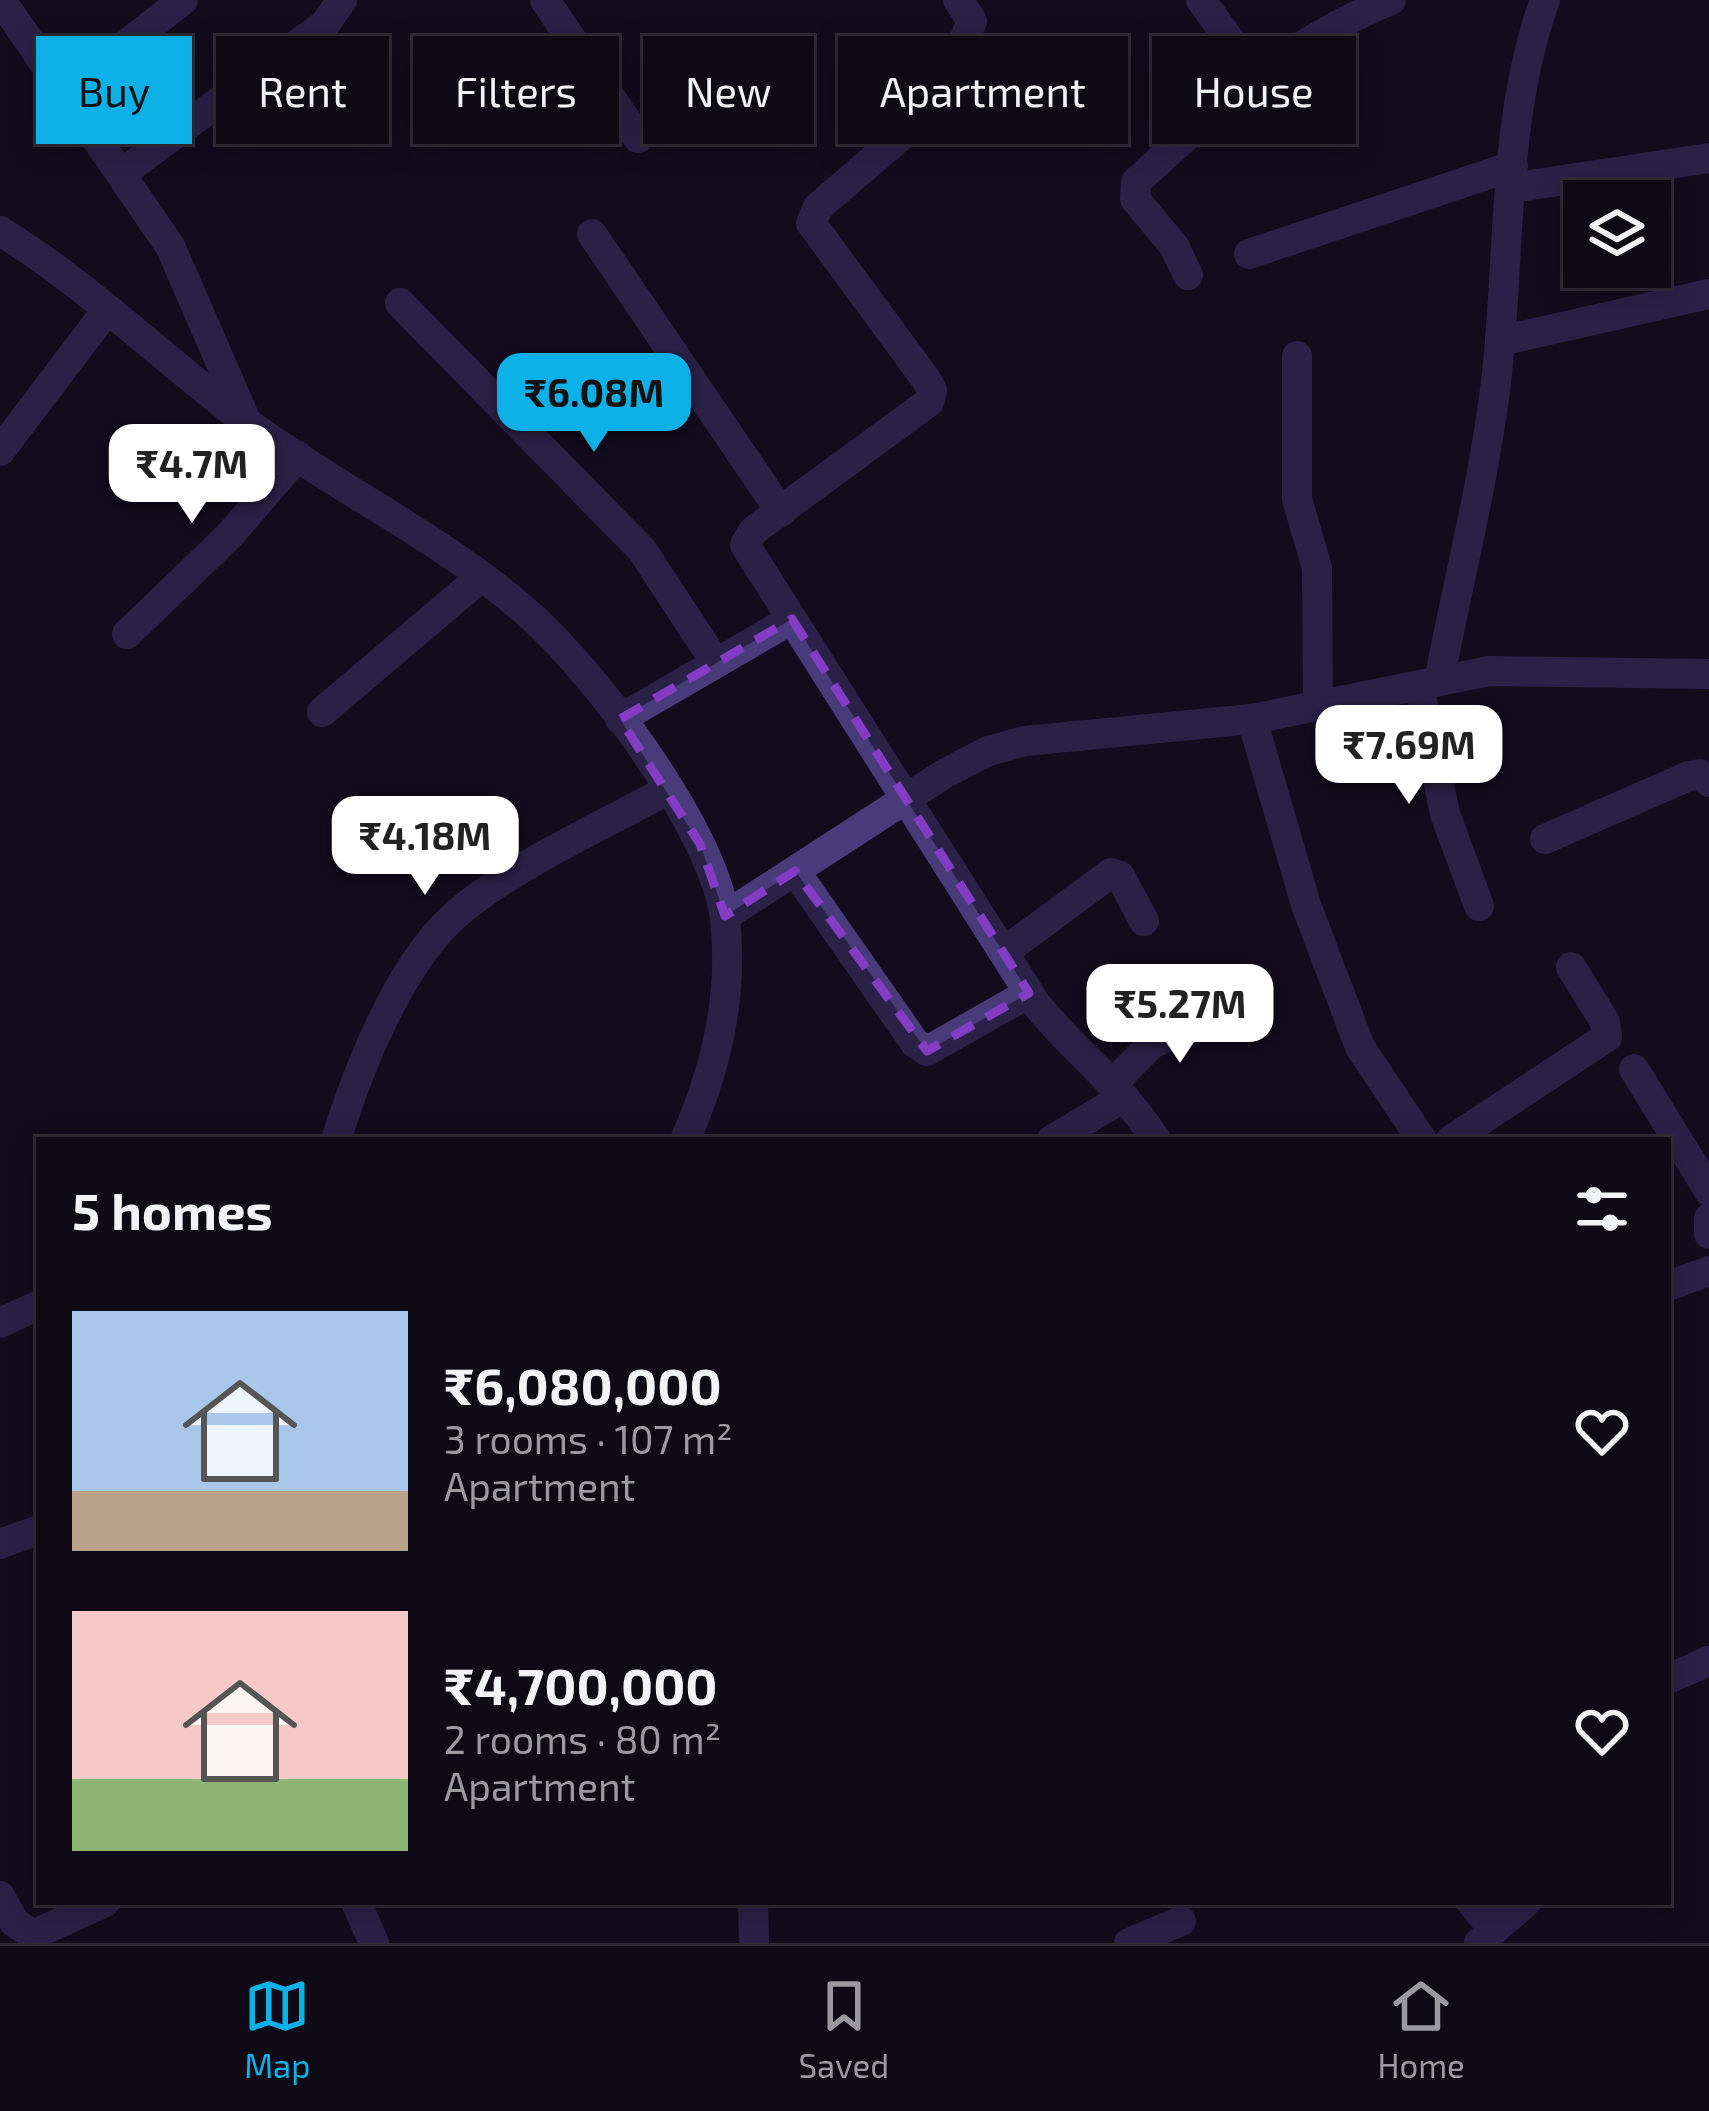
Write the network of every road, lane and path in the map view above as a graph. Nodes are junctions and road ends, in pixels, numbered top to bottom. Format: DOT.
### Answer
graph roads {
  1 [pos="183,0"];
  2 [pos="342,0"];
  3 [pos="545,0"];
  4 [pos="958,0"];
  5 [pos="1201,0"];
  6 [pos="1391,0"];
  7 [pos="1545,0"];
  8 [pos="14,5"];
  9 [pos="137,36"];
  10 [pos="1227,36"];
  11 [pos="1314,36"];
  12 [pos="36,42"];
  13 [pos="638,138"];
  14 [pos="102,144"];
  15 [pos="1178,144"];
  16 [pos="1709,158"];
  17 [pos="122,173"];
  18 [pos="1512,177"];
  19 [pos="0,232"];
  20 [pos="592,234"];
  21 [pos="1249,254"];
  22 [pos="1188,275"];
  23 [pos="1709,294"];
  24 [pos="400,303"];
  25 [pos="107,310"];
  26 [pos="1500,341"];
  27 [pos="1297,356"];
  28 [pos="247,422"];
  29 [pos="0,451"];
  30 [pos="298,456"];
  31 [pos="781,512"];
  32 [pos="480,578"];
  33 [pos="792,619"];
  34 [pos="127,634"];
  35 [pos="716,663"];
  36 [pos="1709,674"];
  37 [pos="1429,683"];
  38 [pos="1318,706"];
  39 [pos="322,712"];
  40 [pos="620,719"];
  41 [pos="1252,719"];
  42 [pos="1709,782"];
  43 [pos="667,790"];
  44 [pos="909,798"];
  45 [pos="1545,839"];
  46 [pos="795,871"];
  47 [pos="1479,906"];
  48 [pos="724,916"];
  49 [pos="1144,921"];
  50 [pos="1004,952"];
  51 [pos="1571,967"];
  52 [pos="1029,993"];
  53 [pos="1224,1014"];
  54 [pos="1634,1069"];
  55 [pos="1118,1090"];
  56 [pos="337,1137"];
  57 [pos="686,1137"];
  58 [pos="1056,1137"];
  59 [pos="1154,1137"];
  60 [pos="1420,1137"];
  61 [pos="1455,1137"];
  62 [pos="1709,1191"];
  63 [pos="1709,1218"];
  64 [pos="1709,1234"];
  65 [pos="1709,1271"];
  66 [pos="1671,1285"];
  67 [pos="36,1306"];
  68 [pos="0,1323"];
  69 [pos="36,1531"];
  70 [pos="0,1544"];
  71 [pos="1709,1661"];
  72 [pos="1671,1678"];
  73 [pos="0,1896"];
  74 [pos="98,1905"];
  75 [pos="357,1905"];
  76 [pos="753,1905"];
  77 [pos="1472,1905"];
  78 [pos="1523,1905"];
  79 [pos="1181,1921"];
  80 [pos="1486,1937"];
  81 [pos="374,1943"];
  82 [pos="754,1943"];
  83 [pos="1130,1943"];
  1 -- 9 [label="street"];
  2 -- 17 [label="street"];
  3 -- 13 [label="street"];
  4 -- 31 [label="street"];
  5 -- 10 [label="street"];
  6 -- 11 [label="street"];
  7 -- 18 [label="street"];
  8 -- 12 [label="street"];
  14 -- 17 [label="street"];
  15 -- 22 [label="street"];
  16 -- 18 [label="street"];
  17 -- 28 [label="street"];
  18 -- 21 [label="street"];
  18 -- 26 [label="street"];
  19 -- 25 [label="street"];
  20 -- 31 [label="street"];
  23 -- 26 [label="street"];
  24 -- 35 [label="street"];
  25 -- 28 [label="street"];
  25 -- 29 [label="street"];
  26 -- 37 [label="street"];
  27 -- 38 [label="street"];
  28 -- 30 [label="street"];
  30 -- 32 [label="street"];
  30 -- 34 [label="street"];
  31 -- 33 [label="street"];
  32 -- 39 [label="street"];
  32 -- 40 [label="street"];
  33 -- 35 [label="street"];
  33 -- 44 [label="street"];
  35 -- 40 [label="street"];
  36 -- 37 [label="street"];
  37 -- 38 [label="street"];
  37 -- 47 [label="street"];
  38 -- 41 [label="street"];
  40 -- 43 [label="street"];
  41 -- 44 [label="street"];
  41 -- 60 [label="street"];
  42 -- 45 [label="street"];
  43 -- 48 [label="street"];
  43 -- 56 [label="street"];
  44 -- 46 [label="street"];
  44 -- 50 [label="street"];
  46 -- 48 [label="street"];
  46 -- 52 [label="street"];
  48 -- 57 [label="street"];
  49 -- 50 [label="street"];
  50 -- 52 [label="street"];
  51 -- 61 [label="street"];
  52 -- 55 [label="street"];
  53 -- 55 [label="street"];
  54 -- 62 [label="street"];
  55 -- 58 [label="street"];
  55 -- 59 [label="street"];
  63 -- 64 [label="street"];
  65 -- 66 [label="street"];
  67 -- 68 [label="street"];
  69 -- 70 [label="street"];
  71 -- 72 [label="street"];
  73 -- 74 [label="street"];
  75 -- 81 [label="street"];
  76 -- 82 [label="street"];
  77 -- 80 [label="street"];
  78 -- 80 [label="street"];
  79 -- 83 [label="street"];
}
